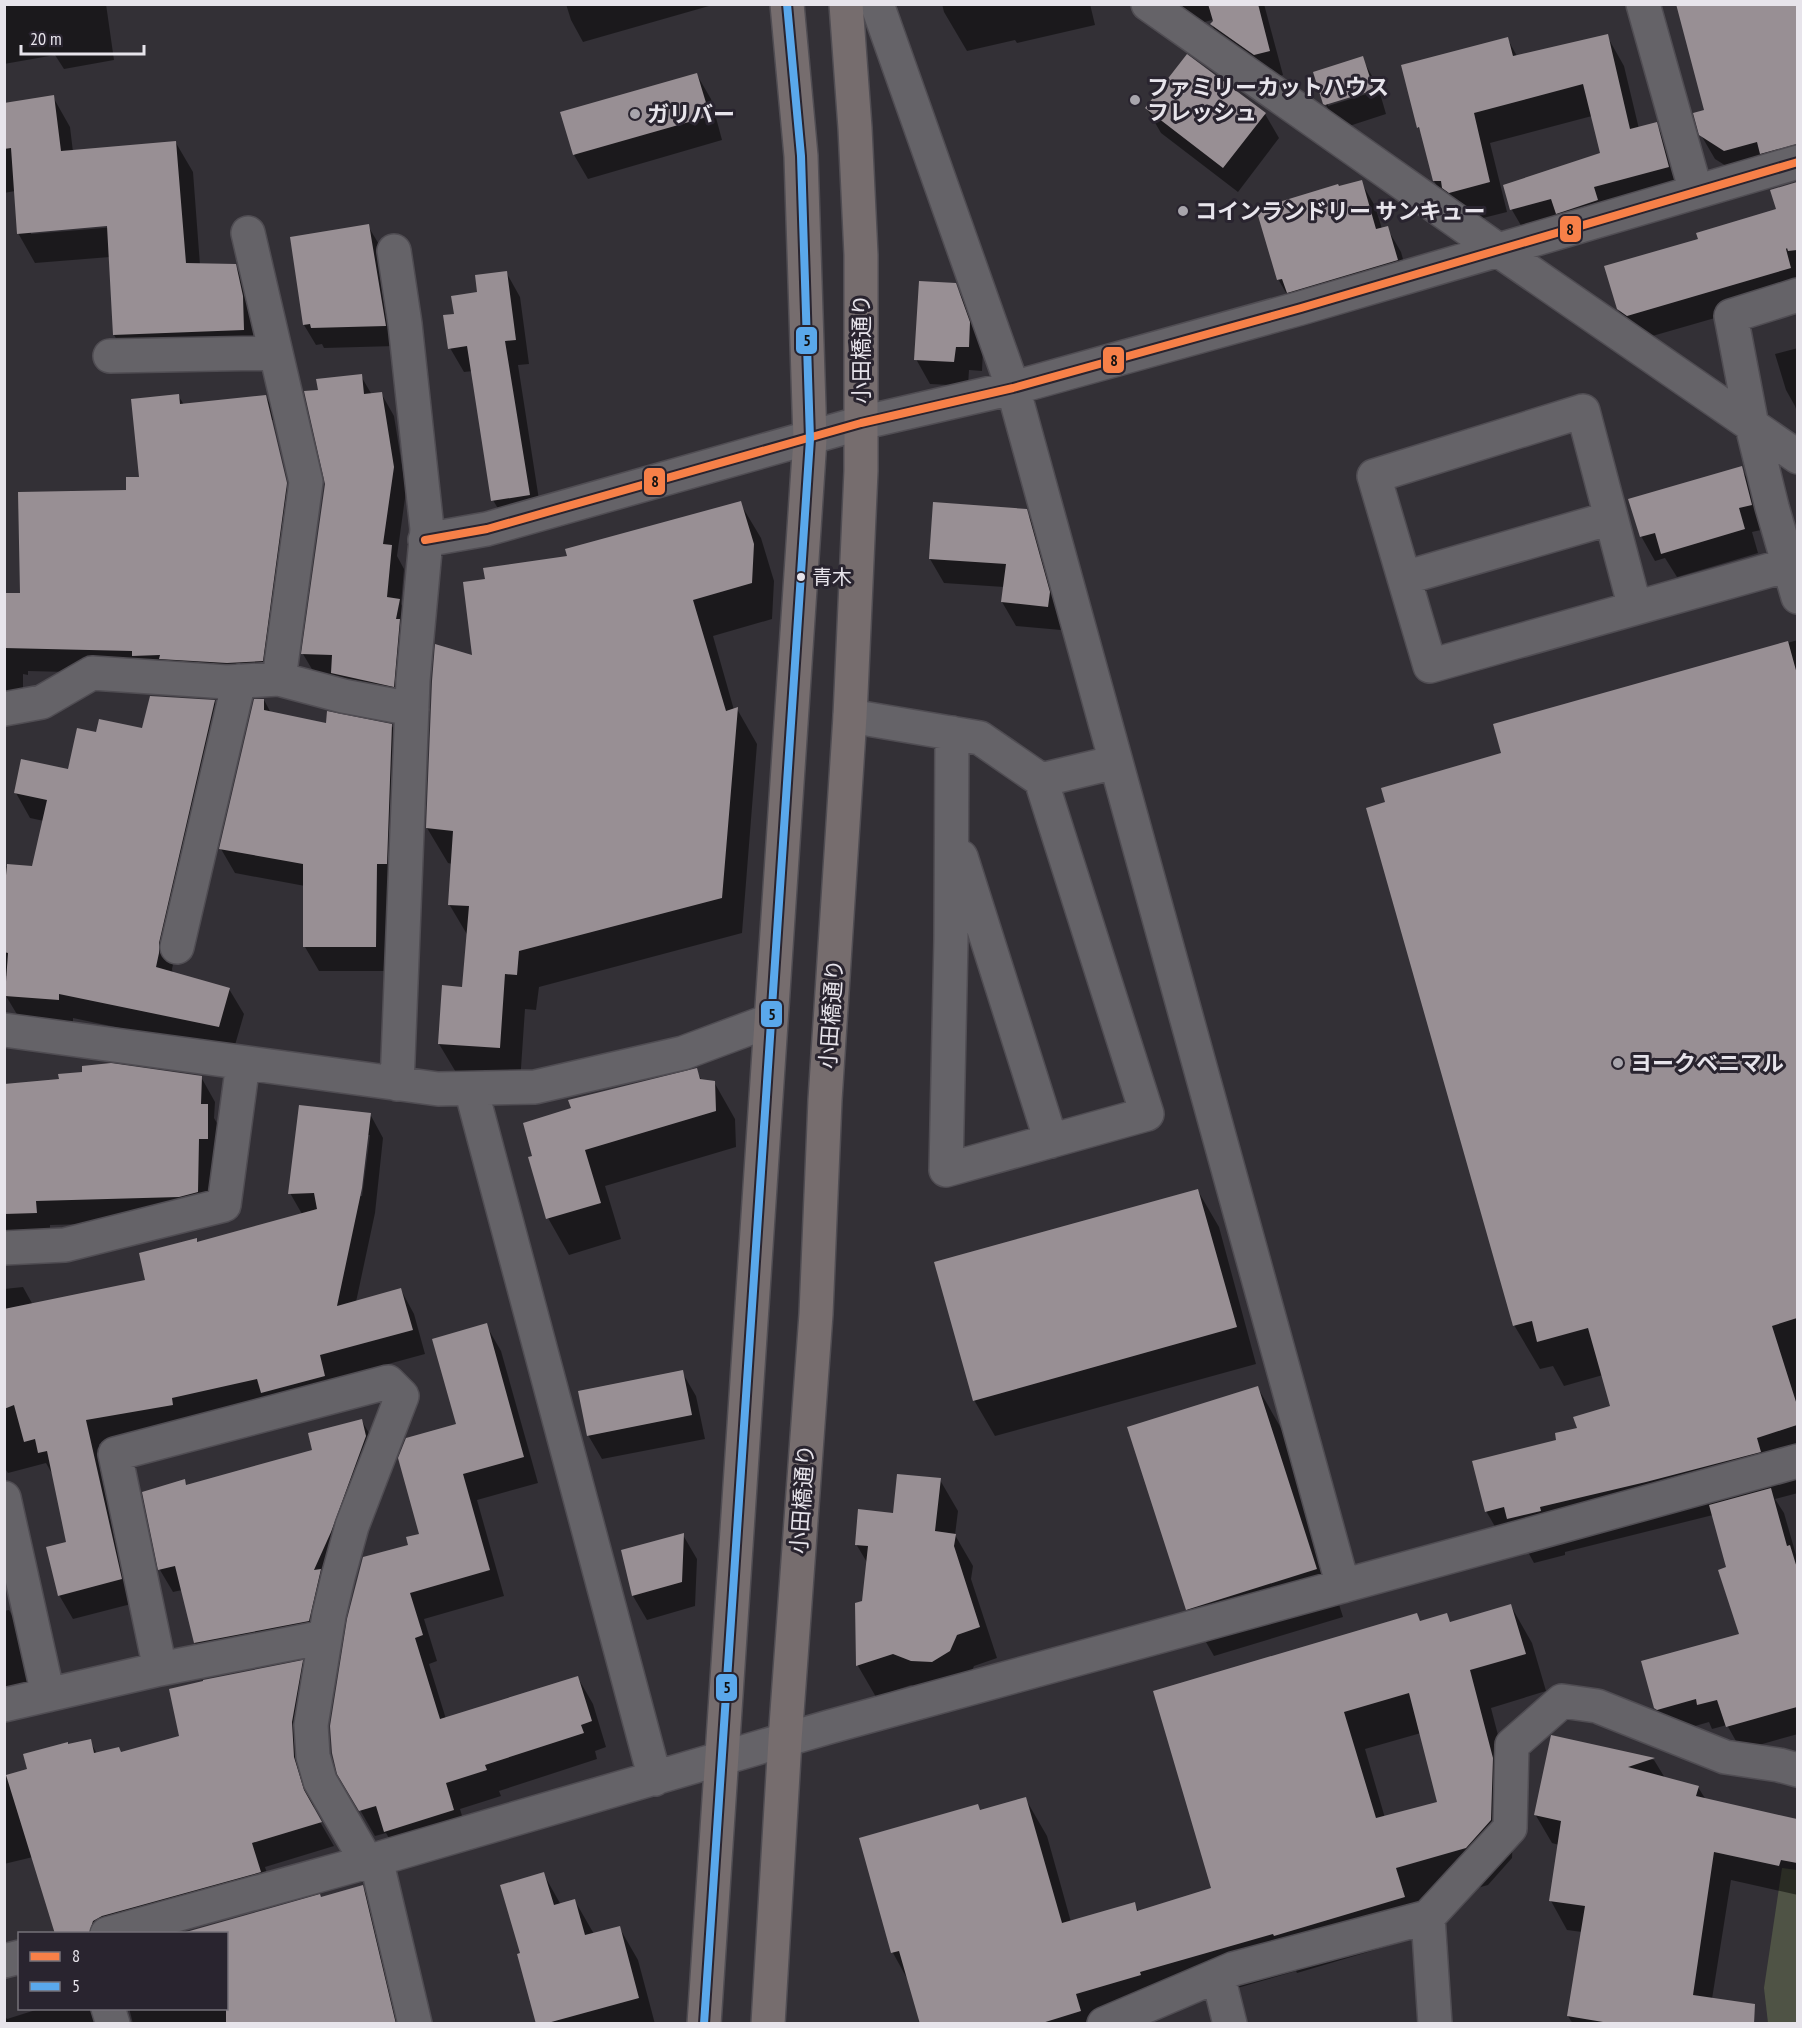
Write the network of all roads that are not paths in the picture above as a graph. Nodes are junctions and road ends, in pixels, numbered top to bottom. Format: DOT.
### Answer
graph roads {
  1 [pos="788,4"];
  2 [pos="846,4"];
  3 [pos="877,4"];
  4 [pos="1148,4"];
  5 [pos="1644,4"];
  6 [pos="1797,162"];
  7 [pos="1696,192"];
  8 [pos="248,233"];
  9 [pos="1498,250"];
  10 [pos="394,251"];
  11 [pos="1797,295"];
  12 [pos="276,353"];
  13 [pos="110,356"];
  14 [pos="1013,388"];
  15 [pos="861,423"];
  16 [pos="1752,426"];
  17 [pos="810,439"];
  18 [pos="1797,457"];
  19 [pos="1611,518"];
  20 [pos="426,540"];
  21 [pos="1788,565"];
  22 [pos="1404,578"];
  23 [pos="1797,597"];
  24 [pos="1635,609"];
  25 [pos="279,679"];
  26 [pos="239,681"];
  27 [pos="412,709"];
  28 [pos="850,716"];
  29 [pos="6,717"];
  30 [pos="952,733"];
  31 [pos="1116,762"];
  32 [pos="1041,780"];
  33 [pos="952,828"];
  34 [pos="177,947"];
  35 [pos="770,1021"];
  36 [pos="4,1030"];
  37 [pos="243,1063"];
  38 [pos="397,1084"];
  39 [pos="471,1089"];
  40 [pos="1051,1141"];
  41 [pos="4,1248"];
  42 [pos="1797,1461"];
  43 [pos="4,1498"];
  44 [pos="1343,1586"];
  45 [pos="325,1638"];
  46 [pos="160,1669"];
  47 [pos="48,1695"];
  48 [pos="4,1705"];
  49 [pos="784,1740"];
  50 [pos="722,1758"];
  51 [pos="1797,1770"];
  52 [pos="655,1779"];
  53 [pos="372,1860"];
  54 [pos="1428,1917"];
  55 [pos="114,1932"];
  56 [pos="1218,1976"];
  57 [pos="415,2024"];
  58 [pos="704,2024"];
  59 [pos="768,2024"];
  60 [pos="1104,2024"];
  61 [pos="1230,2024"];
  62 [pos="1435,2024"];
  1 -- 17 [label="main road"];
  2 -- 15 [label="main road, 小田橋通り"];
  3 -- 14 [label="street"];
  4 -- 9 [label="street"];
  5 -- 7 [label="street"];
  6 -- 7 [label="street"];
  7 -- 9 [label="street"];
  8 -- 12 [label="street"];
  9 -- 14 [label="street"];
  9 -- 16 [label="street"];
  10 -- 20 [label="street"];
  11 -- 16 [label="street"];
  12 -- 13 [label="street"];
  12 -- 25 [label="street"];
  14 -- 15 [label="street"];
  14 -- 31 [label="street"];
  15 -- 17 [label="street"];
  15 -- 28 [label="main road, 小田橋通り"];
  16 -- 18 [label="street"];
  16 -- 21 [label="street"];
  17 -- 20 [label="street"];
  17 -- 35 [label="main road"];
  19 -- 22 [label="street"];
  19 -- 22 [label="street"];
  19 -- 24 [label="street"];
  20 -- 27 [label="street"];
  21 -- 23 [label="street"];
  21 -- 24 [label="street"];
  22 -- 24 [label="street"];
  25 -- 26 [label="street"];
  25 -- 27 [label="street"];
  26 -- 29 [label="street"];
  26 -- 34 [label="street"];
  27 -- 38 [label="street"];
  28 -- 30 [label="street"];
  28 -- 49 [label="main road, 小田橋通り"];
  30 -- 32 [label="street"];
  30 -- 33 [label="street"];
  31 -- 32 [label="street"];
  31 -- 44 [label="street"];
  32 -- 40 [label="street"];
  33 -- 40 [label="street"];
  33 -- 40 [label="street"];
  35 -- 39 [label="street"];
  35 -- 50 [label="main road"];
  36 -- 37 [label="street"];
  37 -- 38 [label="street"];
  37 -- 41 [label="street"];
  38 -- 39 [label="street"];
  39 -- 52 [label="street"];
  42 -- 44 [label="street"];
  43 -- 47 [label="street"];
  44 -- 49 [label="street"];
  45 -- 46 [label="street"];
  45 -- 46 [label="street"];
  45 -- 53 [label="street"];
  46 -- 47 [label="street"];
  47 -- 48 [label="street"];
  49 -- 50 [label="street"];
  49 -- 59 [label="main road, 小田橋通り"];
  50 -- 52 [label="street"];
  50 -- 58 [label="main road"];
  51 -- 54 [label="street"];
  52 -- 53 [label="street"];
  53 -- 55 [label="street"];
  53 -- 57 [label="street"];
  54 -- 56 [label="street"];
  54 -- 62 [label="street"];
  56 -- 60 [label="street"];
  56 -- 61 [label="street"];
}
